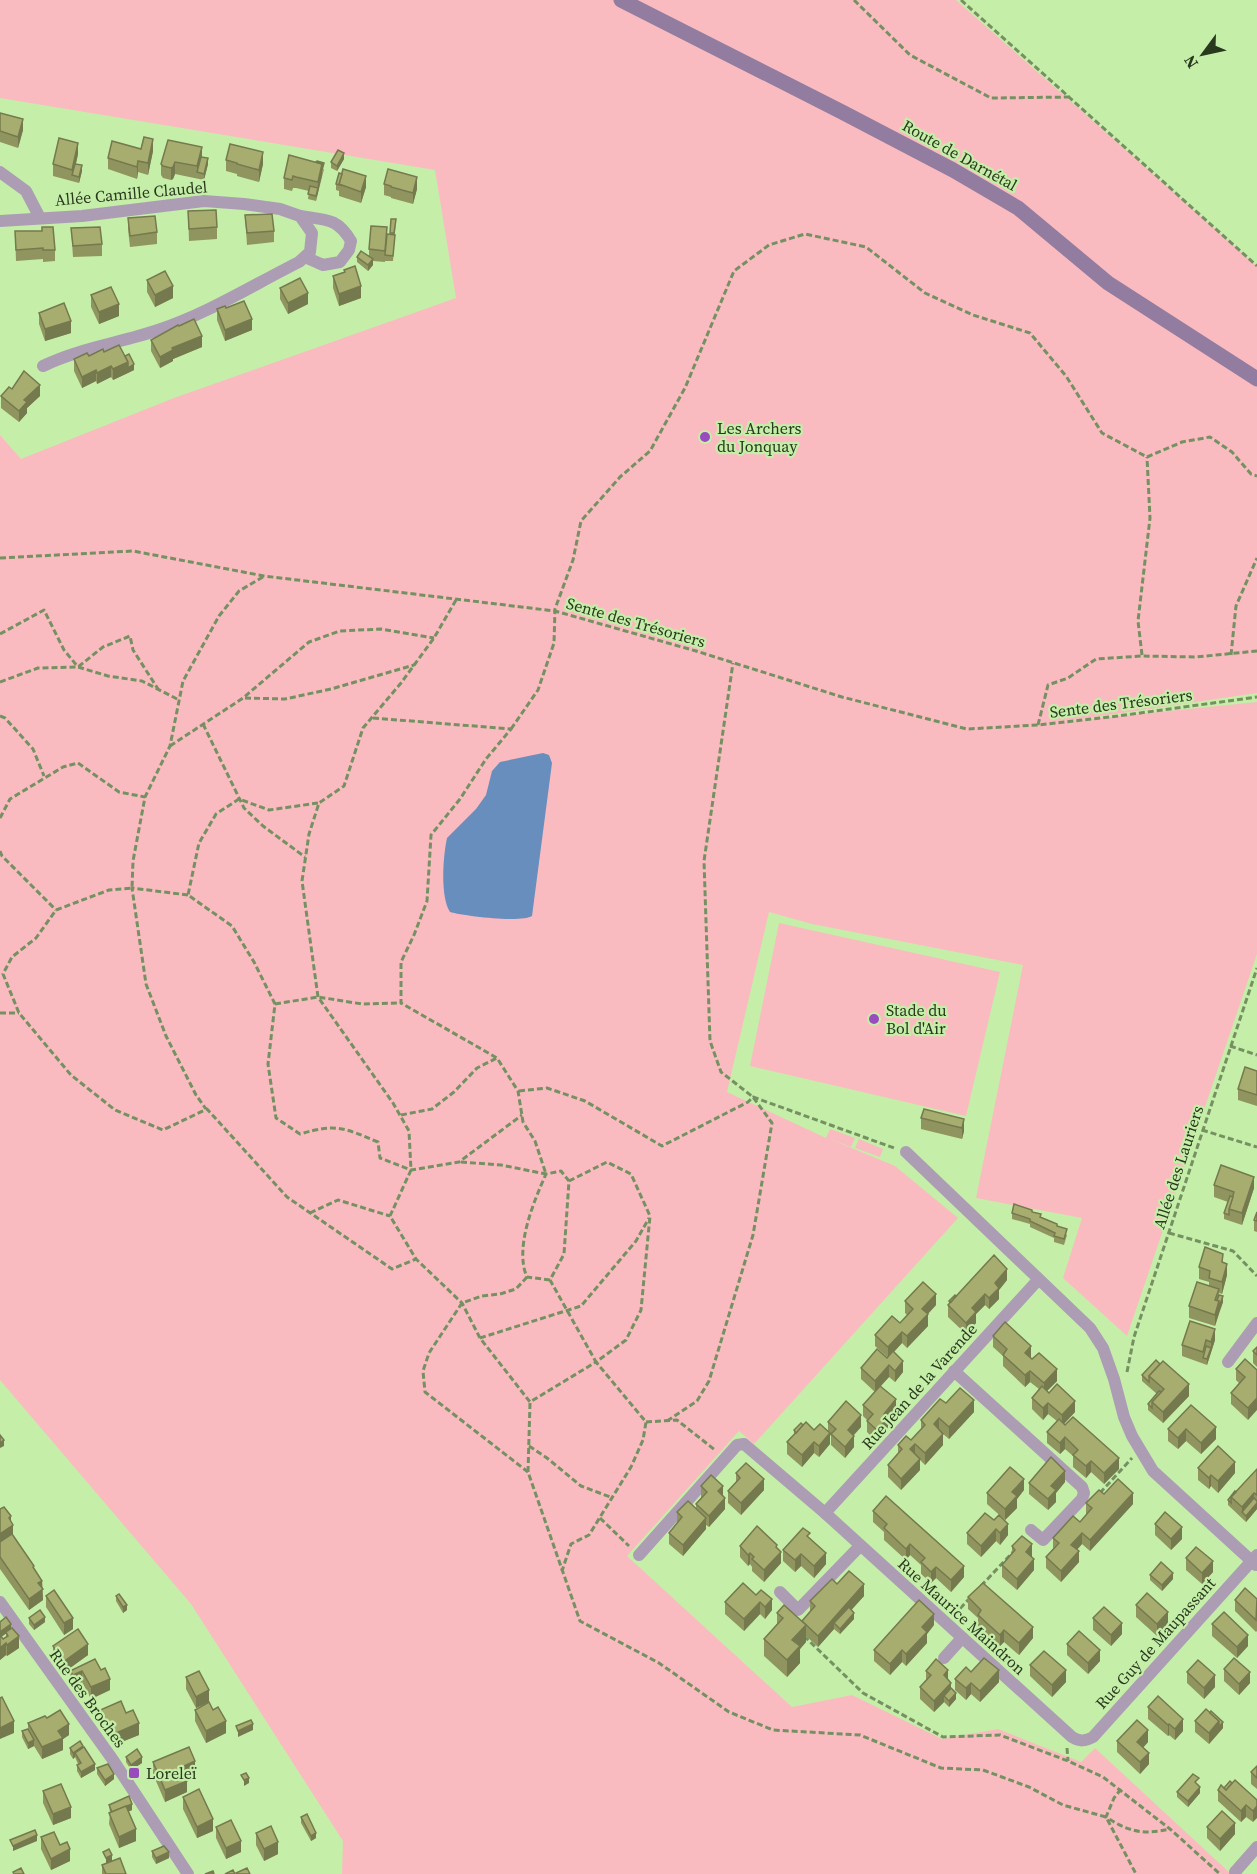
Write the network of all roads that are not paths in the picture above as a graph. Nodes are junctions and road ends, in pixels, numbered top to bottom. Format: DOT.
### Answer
graph roads {
  1 [pos="621,0"];
  2 [pos="0,172"];
  3 [pos="300,216"];
  4 [pos="40,218"];
  5 [pos="0,221"];
  6 [pos="305,257"];
  7 [pos="43,366"];
  8 [pos="1257,379"];
  9 [pos="906,1152"];
  10 [pos="1038,1280"];
  11 [pos="1257,1323"];
  12 [pos="1228,1362"];
  13 [pos="954,1371"];
  14 [pos="825,1513"];
  15 [pos="1031,1530"];
  16 [pos="860,1546"];
  17 [pos="639,1555"];
  18 [pos="1255,1561"];
  19 [pos="780,1592"];
  20 [pos="0,1602"];
  21 [pos="962,1638"];
  22 [pos="944,1658"];
  23 [pos="1079,1741"];
  24 [pos="1257,1847"];
  25 [pos="1235,1872"];
  26 [pos="188,1874"];
  1 -- 8 [label="street, Route de Darnétal"];
  2 -- 4 [label="street"];
  3 -- 4 [label="street, Allée Camille Claudel"];
  3 -- 6 [label="street"];
  3 -- 6 [label="street, Allée Camille Claudel"];
  4 -- 5 [label="street, Allée Camille Claudel"];
  6 -- 7 [label="street"];
  9 -- 10 [label="street"];
  10 -- 13 [label="street, Rue Jean de la Varende"];
  10 -- 18 [label="street"];
  11 -- 12 [label="street"];
  13 -- 14 [label="street, Rue Jean de la Varende"];
  13 -- 15 [label="street"];
  14 -- 16 [label="street, Rue Maurice Maindron"];
  14 -- 17 [label="street, Rue Maurice Maindron"];
  16 -- 19 [label="street"];
  16 -- 21 [label="street, Rue Maurice Maindron"];
  18 -- 23 [label="street, Rue Guy de Maupassant"];
  20 -- 26 [label="street, Rue des Broches"];
  21 -- 22 [label="street"];
  21 -- 23 [label="street, Rue Maurice Maindron"];
  24 -- 25 [label="street"];
}
